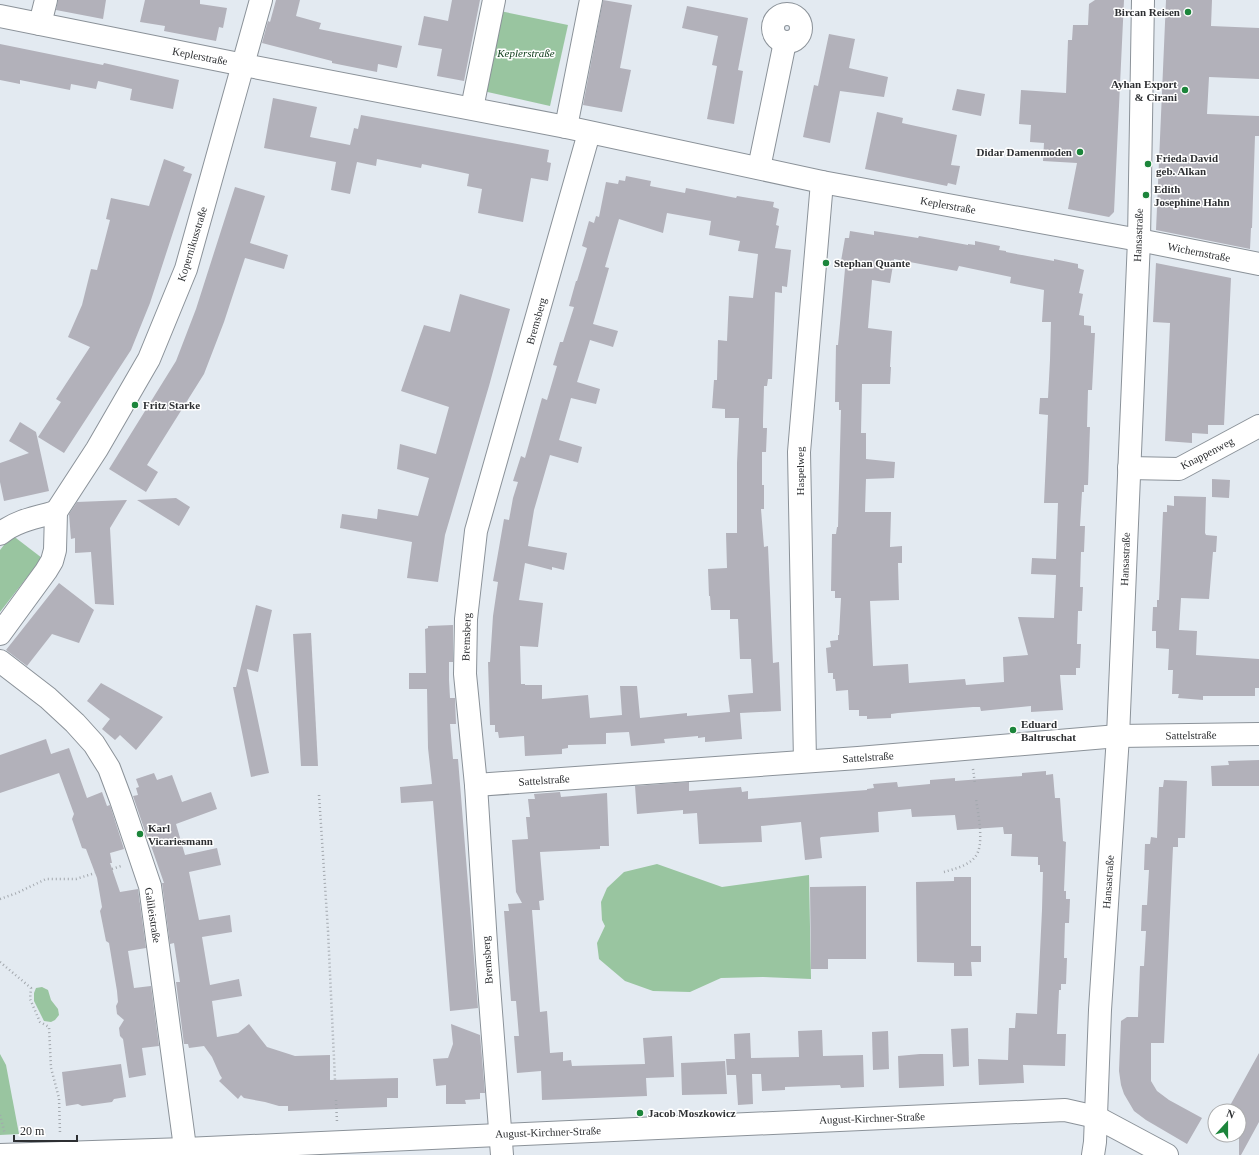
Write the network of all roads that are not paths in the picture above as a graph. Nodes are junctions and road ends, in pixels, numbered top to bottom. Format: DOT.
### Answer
graph roads {
  1 [pos="46,0"];
  2 [pos="261,0"];
  3 [pos="494,0"];
  4 [pos="591,0"];
  5 [pos="1143,0"];
  6 [pos="0,16"];
  7 [pos="40,24"];
  8 [pos="785,42"];
  9 [pos="244,65"];
  10 [pos="472,108"];
  11 [pos="566,127"];
  12 [pos="589,133"];
  13 [pos="759,168"];
  14 [pos="822,182"];
  15 [pos="1138,240"];
  16 [pos="1259,264"];
  17 [pos="1259,426"];
  18 [pos="1129,468"];
  19 [pos="56,512"];
  20 [pos="0,534"];
  21 [pos="0,634"];
  22 [pos="0,661"];
  23 [pos="1259,734"];
  24 [pos="1118,736"];
  25 [pos="805,761"];
  26 [pos="476,785"];
  27 [pos="1096,1117"];
  28 [pos="501,1144"];
  29 [pos="185,1152"];
  30 [pos="0,1155"];
  31 [pos="1093,1155"];
  32 [pos="1167,1155"];
  1 -- 7 [label="street"];
  2 -- 9 [label="street, Kopernikusstraße"];
  3 -- 10 [label="street"];
  4 -- 11 [label="street"];
  5 -- 15 [label="street, Hansastraße"];
  6 -- 7 [label="street, Keplerstraße"];
  7 -- 9 [label="street, Keplerstraße"];
  8 -- 13 [label="street"];
  9 -- 10 [label="street, Keplerstraße"];
  9 -- 19 [label="street, Kopernikusstraße"];
  10 -- 11 [label="street, Keplerstraße"];
  11 -- 12 [label="street, Keplerstraße"];
  12 -- 13 [label="street, Keplerstraße"];
  12 -- 26 [label="street, Bremsberg"];
  13 -- 14 [label="street, Keplerstraße"];
  14 -- 15 [label="street, Keplerstraße"];
  14 -- 25 [label="street, Haspelweg"];
  15 -- 16 [label="street, Wichernstraße"];
  15 -- 18 [label="street, Hansastraße"];
  17 -- 18 [label="street, Knappenweg"];
  18 -- 24 [label="street, Hansastraße"];
  19 -- 20 [label="street"];
  19 -- 21 [label="street"];
  22 -- 29 [label="street, Galileistraße"];
  23 -- 24 [label="street, Sattelstraße"];
  24 -- 25 [label="street, Sattelstraße"];
  24 -- 27 [label="street, Hansastraße"];
  25 -- 26 [label="street, Sattelstraße"];
  26 -- 28 [label="street, Bremsberg"];
  27 -- 28 [label="street, August-Kirchner-Straße"];
  27 -- 31 [label="street, Hansastraße"];
  27 -- 32 [label="street, August-Kirchner-Straße"];
  28 -- 29 [label="street, August-Kirchner-Straße"];
  29 -- 30 [label="street, August-Kirchner-Straße"];
}
